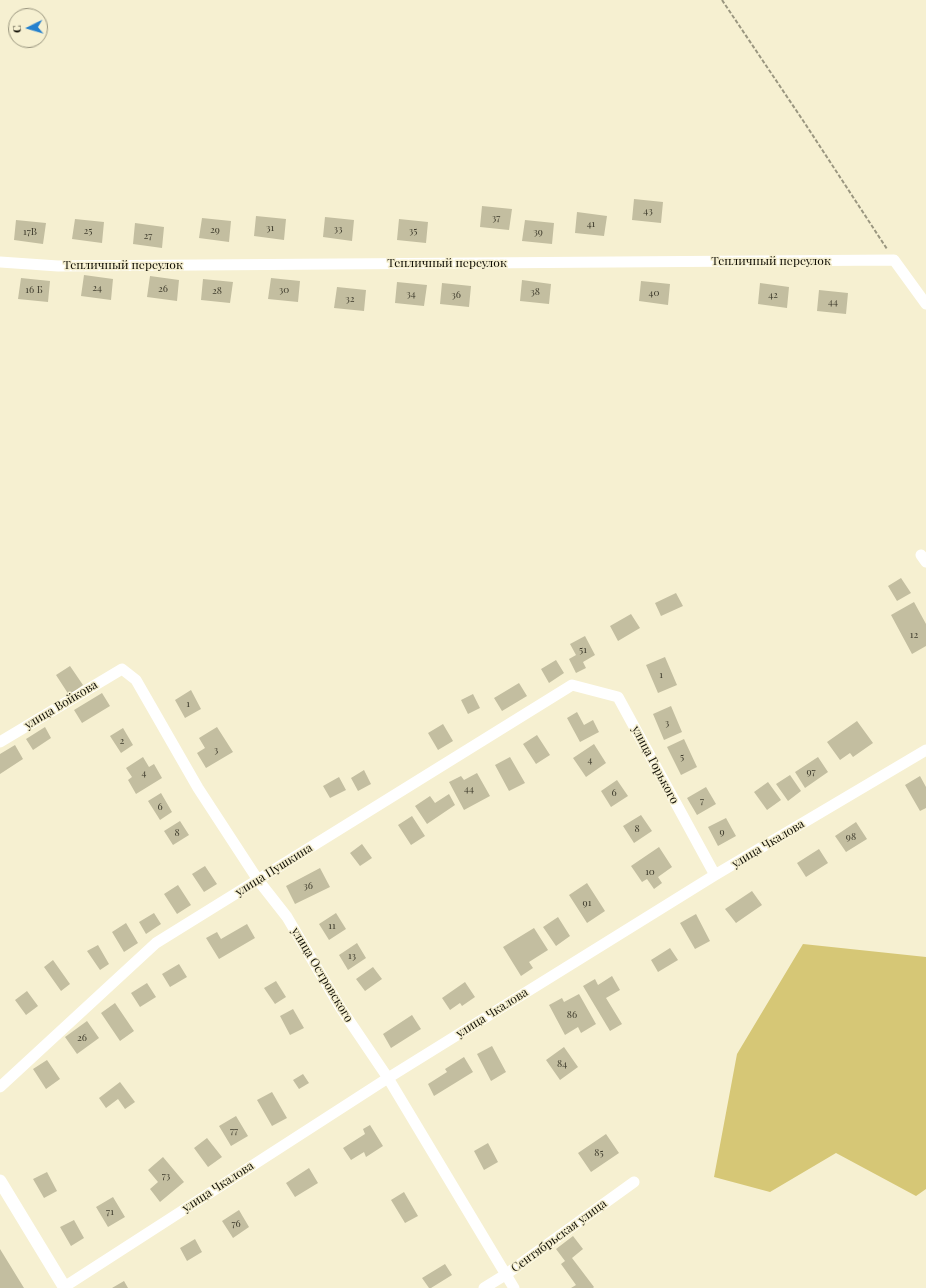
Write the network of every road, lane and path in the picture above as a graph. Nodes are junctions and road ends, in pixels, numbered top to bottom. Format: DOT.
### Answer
graph roads {
  1 [pos="722,0"];
  2 [pos="894,260"];
  3 [pos="0,262"];
  4 [pos="926,304"];
  5 [pos="122,669"];
  6 [pos="572,685"];
  7 [pos="0,742"];
  8 [pos="926,750"];
  9 [pos="715,875"];
  10 [pos="258,880"];
  11 [pos="388,1078"];
  12 [pos="0,1087"];
  13 [pos="0,1181"];
  14 [pos="634,1182"];
  15 [pos="505,1275"];
  16 [pos="64,1288"];
  17 [pos="484,1288"];
  18 [pos="514,1288"];
  1 -- 2 [label="path"];
  2 -- 3 [label="street, Тепличный переулок"];
  2 -- 4 [label="street"];
  5 -- 7 [label="street, улица Войкова"];
  5 -- 10 [label="street, улица Островского"];
  6 -- 9 [label="street, улица Горького"];
  6 -- 10 [label="street, улица Пушкина"];
  8 -- 9 [label="street, улица Чкалова"];
  9 -- 11 [label="street, улица Чкалова"];
  10 -- 11 [label="street, улица Островского"];
  10 -- 12 [label="street, улица Пушкина"];
  11 -- 15 [label="street, улица Островского"];
  11 -- 16 [label="street, улица Чкалова"];
  13 -- 16 [label="street"];
  14 -- 15 [label="street, Сентябрьская улица"];
  15 -- 17 [label="street, Сентябрьская улица"];
  15 -- 18 [label="street, улица Островского"];
}
